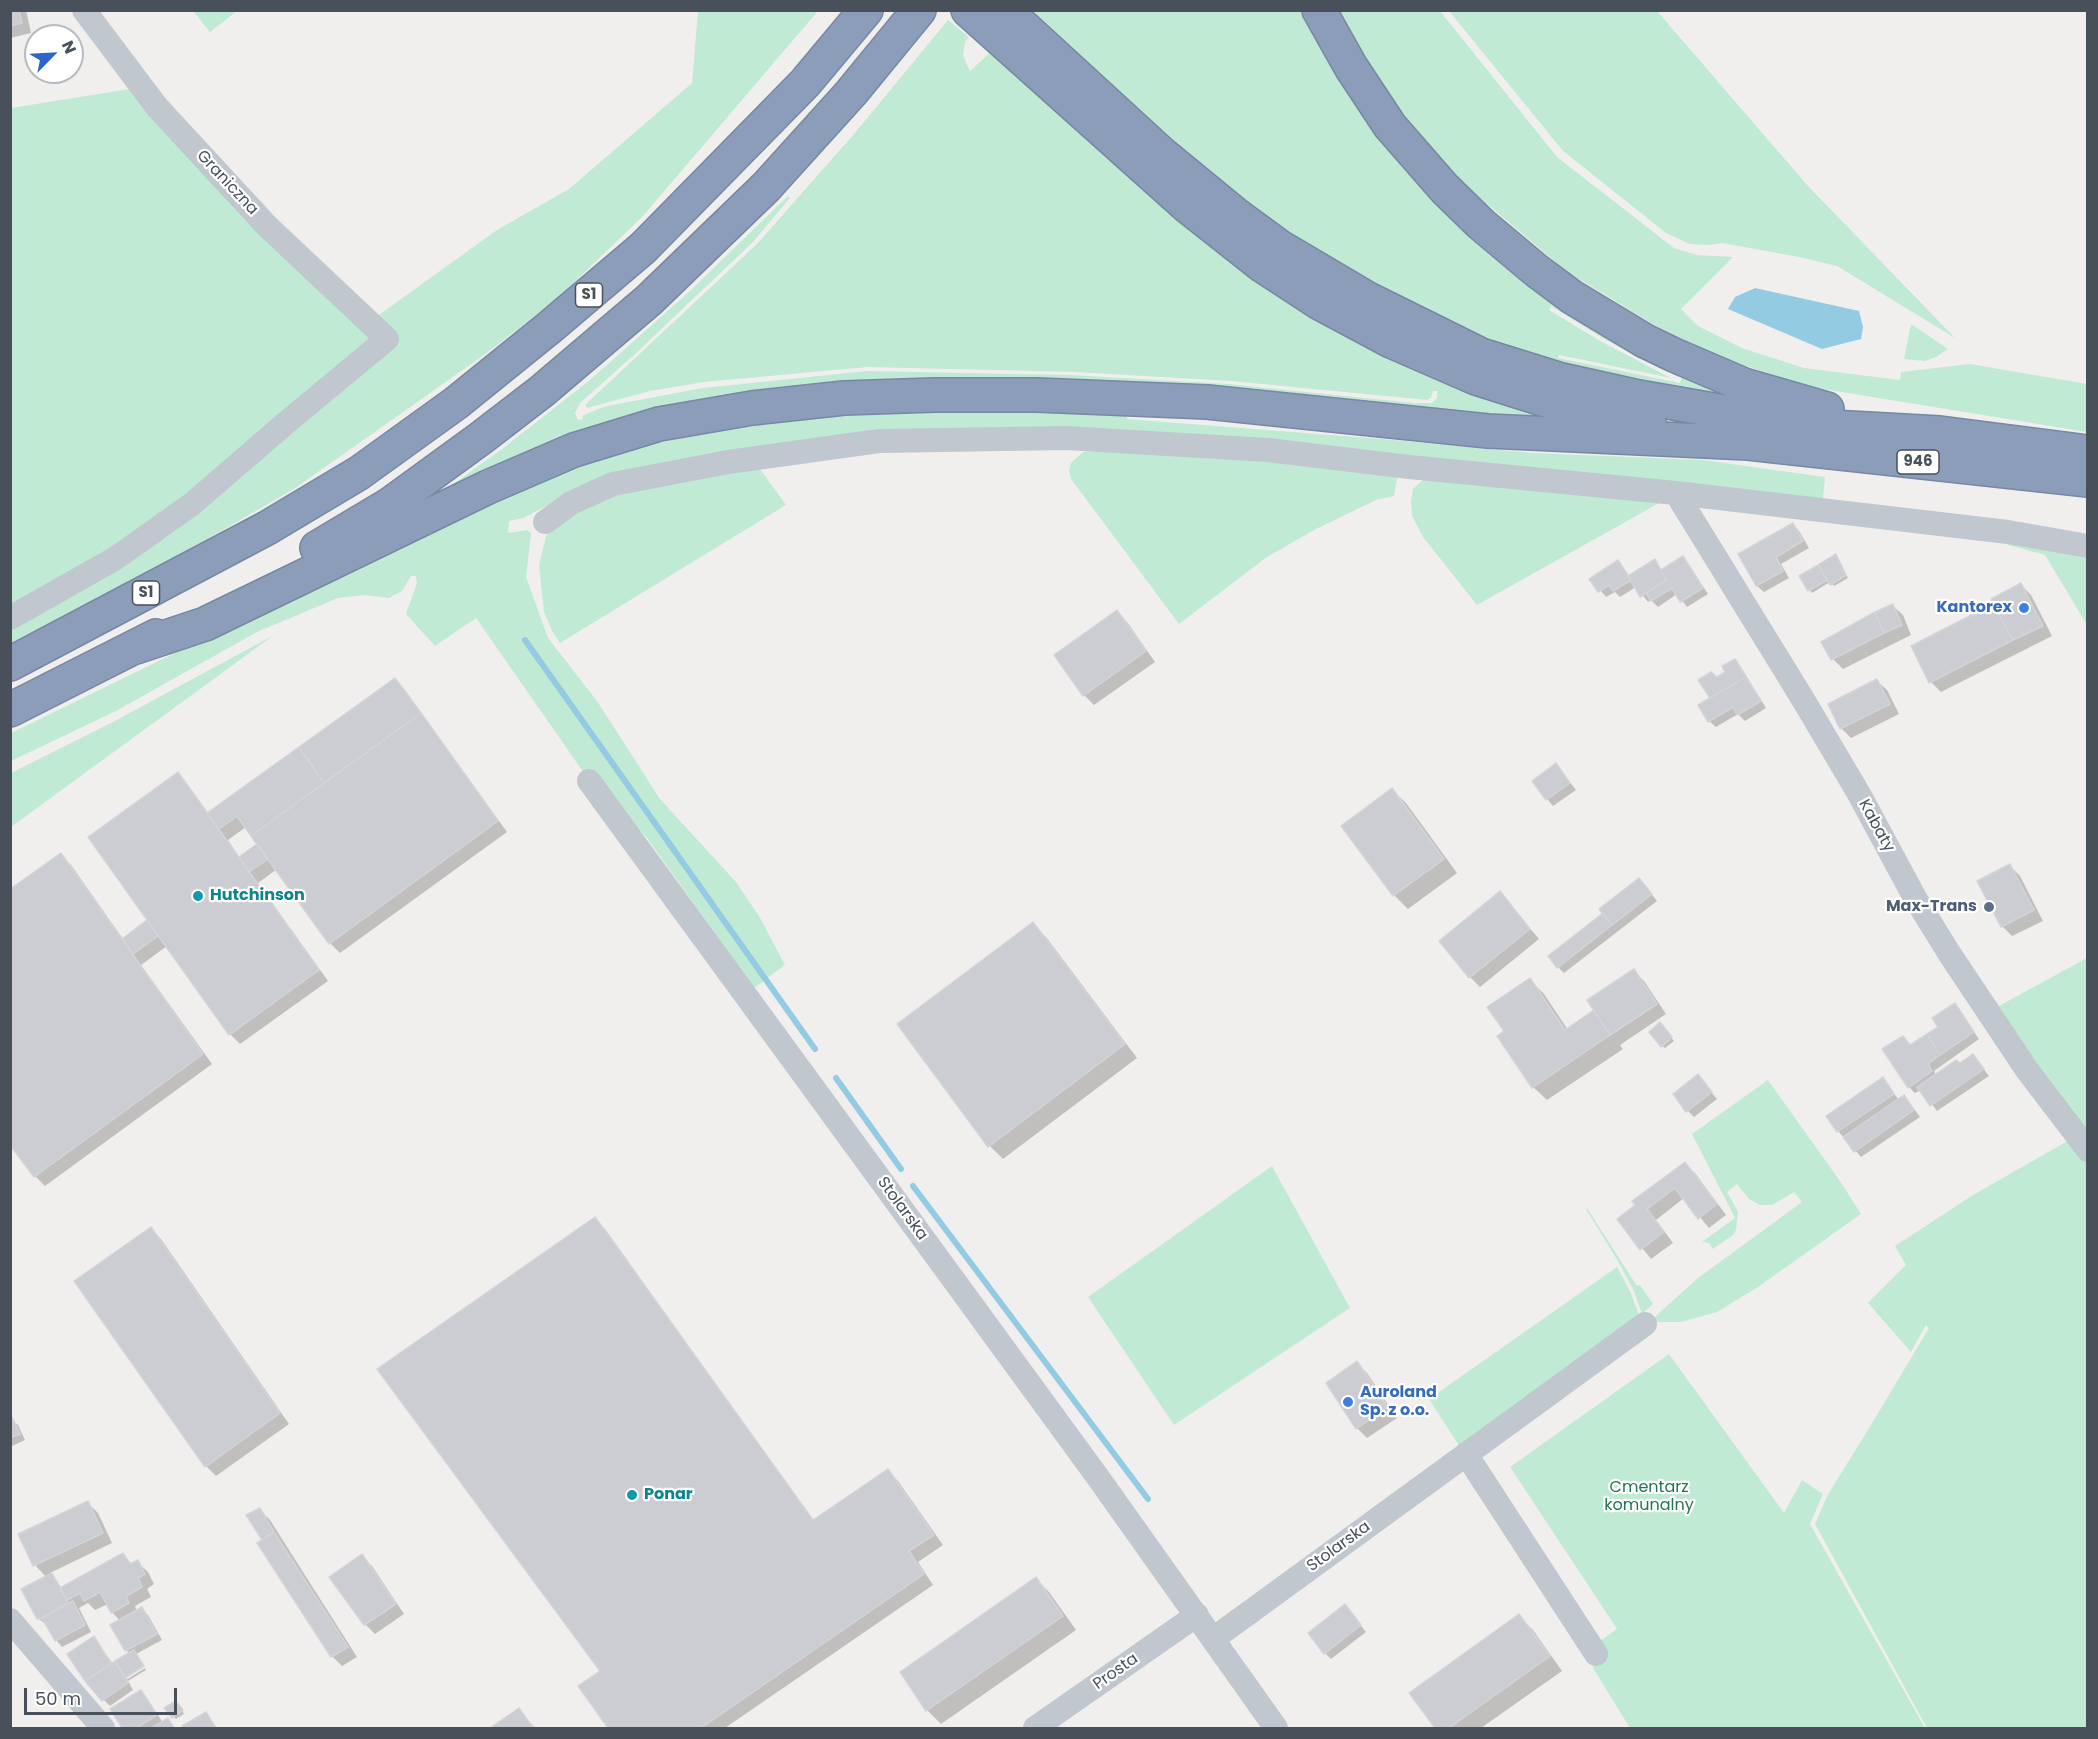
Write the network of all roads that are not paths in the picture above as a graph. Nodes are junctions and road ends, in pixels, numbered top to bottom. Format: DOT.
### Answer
graph roads {
  1 [pos="84,10"];
  2 [pos="866,10"];
  3 [pos="919,10"];
  4 [pos="1319,10"];
  5 [pos="986,16"];
  6 [pos="1940,433"];
  7 [pos="1748,443"];
  8 [pos="2088,452"];
  9 [pos="2088,480"];
  10 [pos="1676,493"];
  11 [pos="545,522"];
  12 [pos="2088,546"];
  13 [pos="10,618"];
  14 [pos="136,647"];
  15 [pos="10,664"];
  16 [pos="10,710"];
  17 [pos="590,781"];
  18 [pos="2088,1150"];
  19 [pos="1644,1324"];
  20 [pos="1466,1454"];
  21 [pos="1197,1615"];
  22 [pos="10,1620"];
  23 [pos="1213,1639"];
  24 [pos="1596,1654"];
  25 [pos="103,1728"];
  26 [pos="1035,1728"];
  27 [pos="1276,1728"];
  1 -- 13 [label="street, Graniczna"];
  2 -- 15 [label="highway, S1"];
  3 -- 14 [label="highway"];
  4 -- 6 [label="highway"];
  5 -- 6 [label="highway"];
  5 -- 7 [label="highway"];
  6 -- 8 [label="highway, 946"];
  7 -- 9 [label="highway, 946"];
  7 -- 14 [label="highway"];
  10 -- 11 [label="street"];
  10 -- 12 [label="street"];
  10 -- 18 [label="street, Kabaty"];
  14 -- 16 [label="highway"];
  17 -- 21 [label="street, Stolarska"];
  19 -- 20 [label="street, Stolarska"];
  20 -- 23 [label="street, Stolarska"];
  20 -- 24 [label="street"];
  21 -- 23 [label="street, Stolarska"];
  21 -- 26 [label="street, Prosta"];
  22 -- 25 [label="street"];
  23 -- 27 [label="street, Stolarska"];
}
